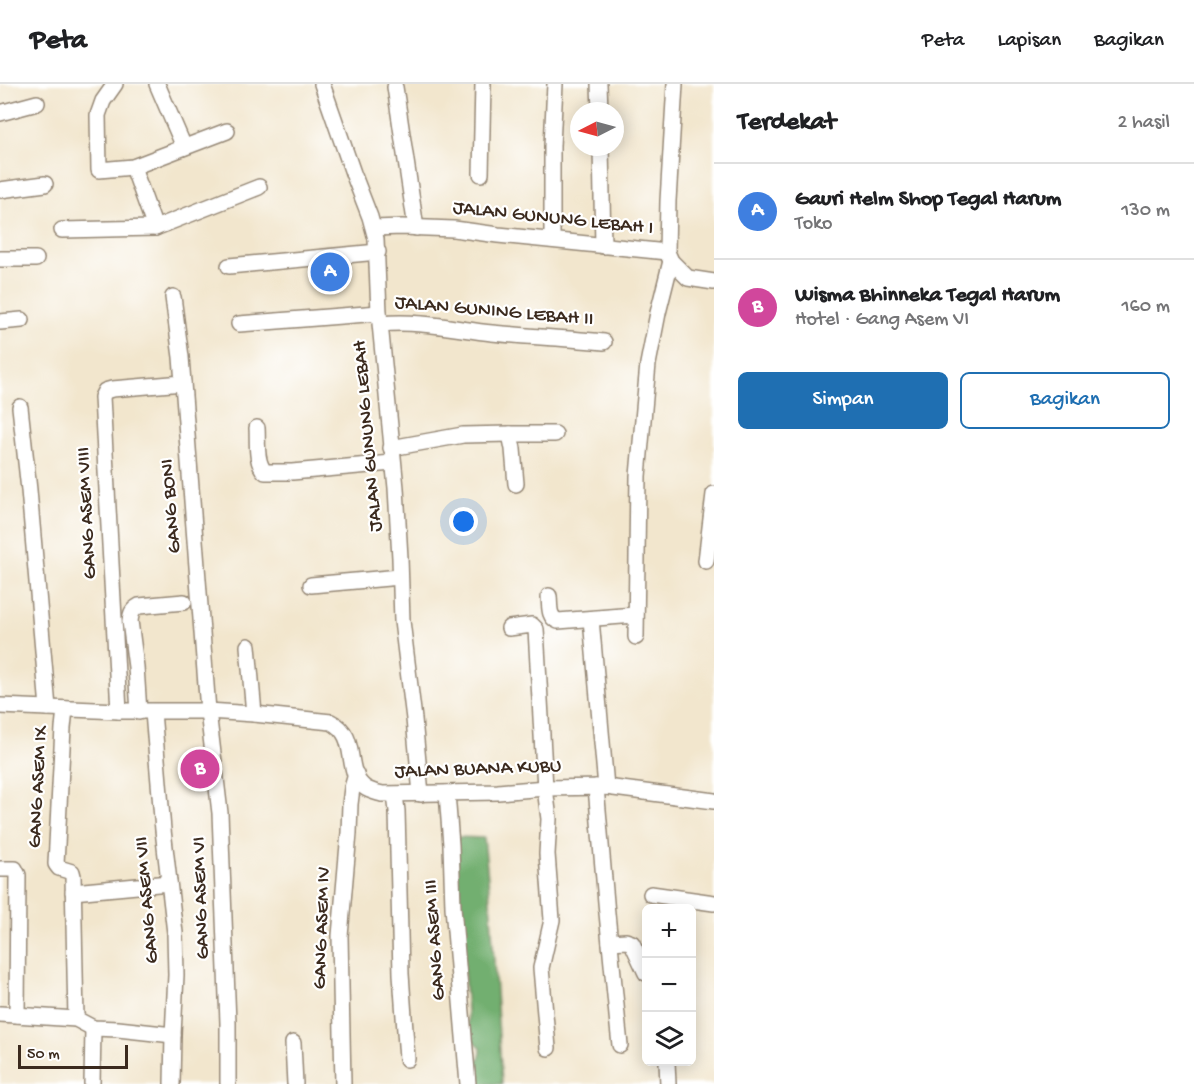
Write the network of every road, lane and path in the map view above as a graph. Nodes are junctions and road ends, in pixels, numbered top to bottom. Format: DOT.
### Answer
graph roads {
  1 [pos="115,84"];
  2 [pos="157,84"];
  3 [pos="322,84"];
  4 [pos="483,84"];
  5 [pos="555,84"];
  6 [pos="599,84"];
  7 [pos="675,84"];
  8 [pos="395,87"];
  9 [pos="600,102"];
  10 [pos="38,103"];
  11 [pos="0,112"];
  12 [pos="227,131"];
  13 [pos="184,147"];
  14 [pos="600,156"];
  15 [pos="133,167"];
  16 [pos="481,174"];
  17 [pos="45,184"];
  18 [pos="259,187"];
  19 [pos="0,190"];
  20 [pos="155,228"];
  21 [pos="374,228"];
  22 [pos="416,228"];
  23 [pos="62,230"];
  24 [pos="552,240"];
  25 [pos="603,246"];
  26 [pos="378,252"];
  27 [pos="669,256"];
  28 [pos="0,259"];
  29 [pos="36,259"];
  30 [pos="229,266"];
  31 [pos="714,282"];
  32 [pos="173,297"];
  33 [pos="380,318"];
  34 [pos="22,320"];
  35 [pos="0,322"];
  36 [pos="239,324"];
  37 [pos="604,342"];
  38 [pos="183,383"];
  39 [pos="20,407"];
  40 [pos="257,428"];
  41 [pos="510,434"];
  42 [pos="555,435"];
  43 [pos="392,455"];
  44 [pos="516,484"];
  45 [pos="714,494"];
  46 [pos="706,561"];
  47 [pos="400,578"];
  48 [pos="311,585"];
  49 [pos="549,596"];
  50 [pos="184,602"];
  51 [pos="635,615"];
  52 [pos="591,619"];
  53 [pos="509,628"];
  54 [pos="636,637"];
  55 [pos="248,646"];
  56 [pos="0,706"];
  57 [pos="48,708"];
  58 [pos="65,709"];
  59 [pos="118,711"];
  60 [pos="208,711"];
  61 [pos="146,712"];
  62 [pos="254,714"];
  63 [pos="356,774"];
  64 [pos="601,787"];
  65 [pos="545,788"];
  66 [pos="447,793"];
  67 [pos="421,794"];
  68 [pos="395,795"];
  69 [pos="714,801"];
  70 [pos="0,869"];
  71 [pos="169,883"];
  72 [pos="73,892"];
  73 [pos="651,894"];
  74 [pos="714,903"];
  75 [pos="610,942"];
  76 [pos="642,964"];
  77 [pos="0,1014"];
  78 [pos="17,1015"];
  79 [pos="76,1019"];
  80 [pos="93,1028"];
  81 [pos="172,1035"];
  82 [pos="293,1043"];
  83 [pos="620,1045"];
  84 [pos="548,1048"];
  85 [pos="407,1059"];
  86 [pos="667,1066"];
  87 [pos="92,1084"];
  88 [pos="172,1084"];
  89 [pos="228,1084"];
  90 [pos="295,1084"];
  91 [pos="343,1084"];
  92 [pos="468,1084"];
  93 [pos="668,1084"];
  1 -- 15 [label="street"];
  2 -- 13 [label="street"];
  3 -- 21 [label="street, JALAN GUNUNG LEBAH"];
  4 -- 16 [label="street"];
  5 -- 24 [label="street"];
  6 -- 9 [label="street"];
  7 -- 27 [label="street"];
  8 -- 22 [label="street"];
  10 -- 11 [label="street"];
  12 -- 13 [label="street"];
  13 -- 15 [label="street"];
  14 -- 25 [label="street"];
  15 -- 20 [label="street"];
  17 -- 19 [label="street"];
  18 -- 20 [label="street"];
  20 -- 23 [label="street"];
  21 -- 22 [label="street, JALAN GUNUNG LEBAH I"];
  21 -- 26 [label="street, JALAN GUNUNG LEBAH"];
  22 -- 24 [label="street, JALAN GUNUNG LEBAH I"];
  24 -- 25 [label="street, JALAN GUNUNG LEBAH I"];
  25 -- 27 [label="street, JALAN GUNUNG LEBAH I"];
  26 -- 30 [label="street"];
  26 -- 33 [label="street, JALAN GUNUNG LEBAH"];
  27 -- 31 [label="street, JALAN GUNUNG LEBAH I"];
  27 -- 51 [label="street"];
  28 -- 29 [label="street"];
  32 -- 38 [label="street, GANG BONI"];
  33 -- 36 [label="street, JALAN GUNING LEBAH II"];
  33 -- 37 [label="street, JALAN GUNING LEBAH II"];
  33 -- 43 [label="street, JALAN GUNUNG LEBAH"];
  34 -- 35 [label="street"];
  38 -- 59 [label="street, GANG ASEM VIII"];
  38 -- 60 [label="street, GANG BONI"];
  39 -- 57 [label="street"];
  40 -- 43 [label="street"];
  41 -- 42 [label="street"];
  41 -- 43 [label="street"];
  41 -- 44 [label="street"];
  43 -- 47 [label="street, JALAN GUNUNG LEBAH"];
  45 -- 46 [label="street"];
  47 -- 48 [label="street"];
  47 -- 67 [label="street, JALAN GUNUNG LEBAH"];
  49 -- 52 [label="street"];
  50 -- 61 [label="street, GANG ASEM VII"];
  51 -- 52 [label="street"];
  51 -- 54 [label="street"];
  52 -- 64 [label="street"];
  53 -- 65 [label="street"];
  55 -- 62 [label="street"];
  56 -- 57 [label="street"];
  57 -- 58 [label="street"];
  58 -- 59 [label="street"];
  58 -- 72 [label="street, GANG ASEM IX"];
  59 -- 61 [label="street"];
  60 -- 61 [label="street"];
  60 -- 62 [label="street"];
  60 -- 89 [label="street, GANG ASEM VI"];
  61 -- 71 [label="street, GANG ASEM VII"];
  62 -- 63 [label="street"];
  63 -- 68 [label="street, JALAN BUANA KUBU"];
  63 -- 91 [label="street, GANG ASEM IV"];
  64 -- 65 [label="street, JALAN BUANA KUBU"];
  64 -- 69 [label="street, JALAN BUANA KUBU"];
  64 -- 75 [label="street"];
  65 -- 66 [label="street, JALAN BUANA KUBU"];
  65 -- 84 [label="street"];
  66 -- 67 [label="street, JALAN BUANA KUBU"];
  66 -- 92 [label="street, GANG ASEM III"];
  67 -- 68 [label="street, JALAN BUANA KUBU"];
  68 -- 85 [label="street, GANG ASEM III"];
  70 -- 78 [label="street"];
  71 -- 72 [label="street"];
  71 -- 81 [label="street, GANG ASEM VII"];
  72 -- 79 [label="street"];
  73 -- 74 [label="street"];
  75 -- 76 [label="street"];
  75 -- 83 [label="street"];
  77 -- 78 [label="street"];
  78 -- 79 [label="street"];
  79 -- 80 [label="street"];
  80 -- 81 [label="street"];
  80 -- 87 [label="street"];
  81 -- 88 [label="street, GANG ASEM VII"];
  82 -- 90 [label="street"];
  86 -- 93 [label="street"];
}
